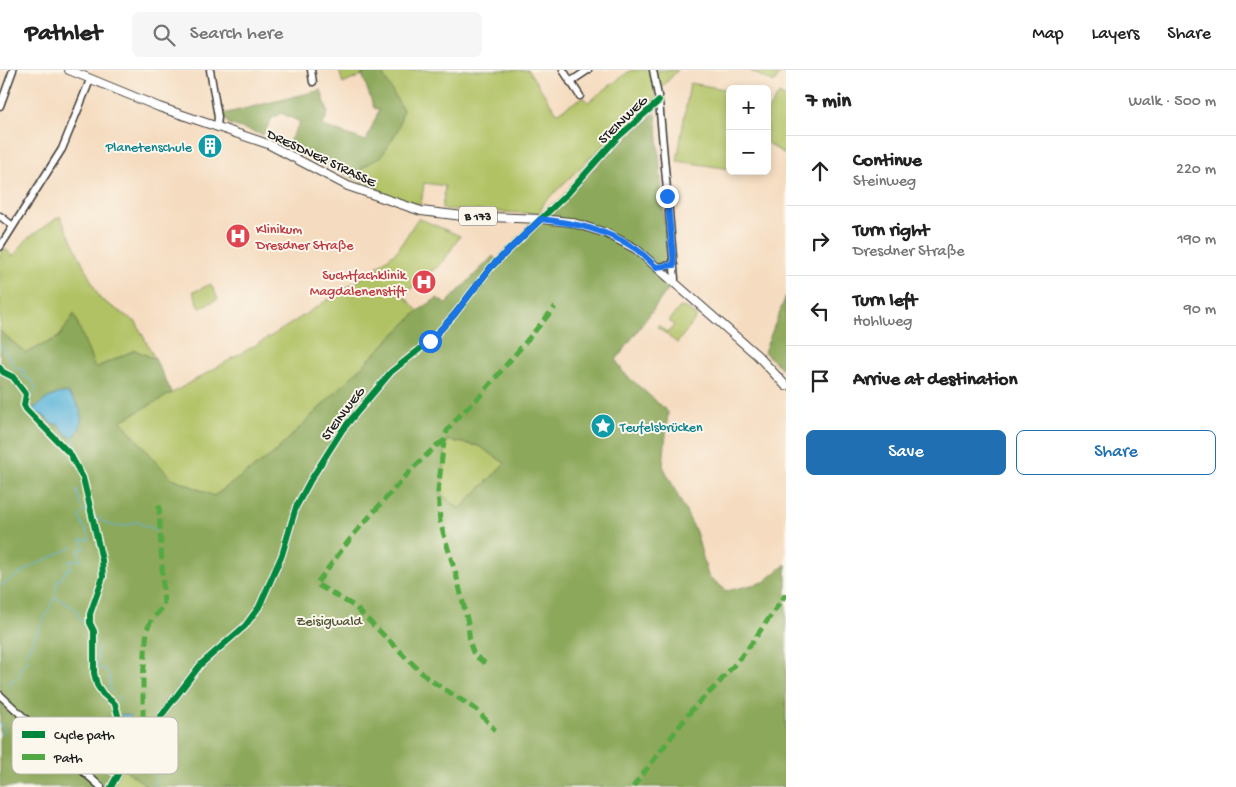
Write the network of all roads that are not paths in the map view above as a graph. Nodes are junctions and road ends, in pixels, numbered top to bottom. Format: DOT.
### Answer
graph roads {
  1 [pos="13,70"];
  2 [pos="69,70"];
  3 [pos="210,70"];
  4 [pos="311,70"];
  5 [pos="563,70"];
  6 [pos="588,70"];
  7 [pos="653,70"];
  8 [pos="90,80"];
  9 [pos="313,82"];
  10 [pos="570,82"];
  11 [pos="580,96"];
  12 [pos="659,101"];
  13 [pos="0,106"];
  14 [pos="218,126"];
  15 [pos="0,216"];
  16 [pos="541,219"];
  17 [pos="14,226"];
  18 [pos="0,247"];
  19 [pos="674,265"];
  20 [pos="656,267"];
  21 [pos="672,281"];
  22 [pos="786,386"];
  23 [pos="0,695"];
  24 [pos="24,717"];
  25 [pos="161,717"];
  26 [pos="86,774"];
  27 [pos="118,774"];
  28 [pos="101,787"];
  29 [pos="111,787"];
  1 -- 13 [label="street"];
  2 -- 8 [label="main road, DRESDNER STRASSE / B 173"];
  3 -- 14 [label="street"];
  4 -- 9 [label="street"];
  5 -- 10 [label="street"];
  6 -- 10 [label="street"];
  7 -- 12 [label="street"];
  8 -- 14 [label="main road, DRESDNER STRASSE / B 173"];
  8 -- 17 [label="street"];
  10 -- 11 [label="street"];
  12 -- 16 [label="street, STEINWEG"];
  12 -- 19 [label="street"];
  14 -- 16 [label="main road, DRESDNER STRASSE / B 173"];
  15 -- 17 [label="street"];
  16 -- 20 [label="main road, DRESDNER STRASSE / B 173"];
  16 -- 25 [label="street, STEINWEG"];
  17 -- 18 [label="street"];
  19 -- 20 [label="street"];
  19 -- 21 [label="street"];
  20 -- 21 [label="main road, DRESDNER STRASSE / B 173"];
  21 -- 22 [label="main road, DRESDNER STRASSE / B 173"];
  23 -- 24 [label="street"];
  26 -- 28 [label="street"];
  27 -- 29 [label="street, STEINWEG"];
}
